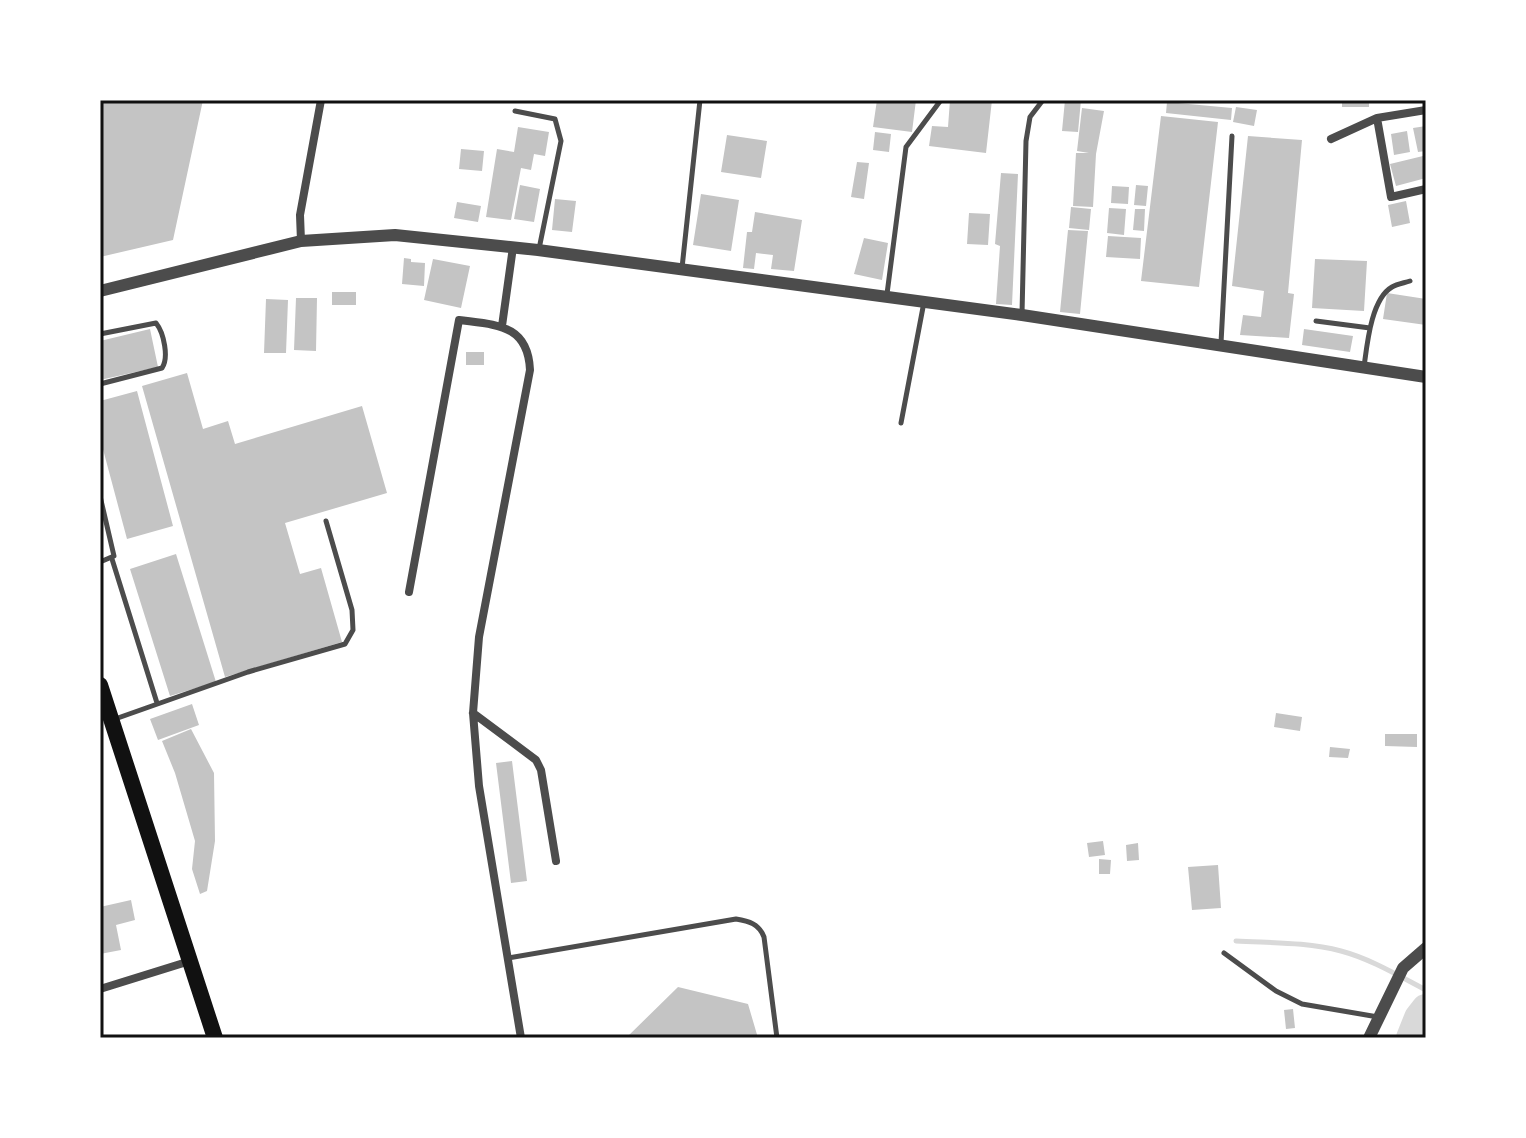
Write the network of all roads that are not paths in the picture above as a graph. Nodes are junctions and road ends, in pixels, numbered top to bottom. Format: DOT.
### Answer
graph roads {
  1 [pos="321,100"];
  2 [pos="700,100"];
  3 [pos="941,100"];
  4 [pos="1043,100"];
  5 [pos="1426,110"];
  6 [pos="515,111"];
  7 [pos="1377,118"];
  8 [pos="1232,136"];
  9 [pos="1331,139"];
  10 [pos="1426,189"];
  11 [pos="301,241"];
  12 [pos="513,247"];
  13 [pos="538,250"];
  14 [pos="682,268"];
  15 [pos="1410,281"];
  16 [pos="100,291"];
  17 [pos="886,296"];
  18 [pos="924,301"];
  19 [pos="1022,315"];
  20 [pos="1316,321"];
  21 [pos="502,326"];
  22 [pos="1370,328"];
  23 [pos="100,334"];
  24 [pos="1221,344"];
  25 [pos="1364,368"];
  26 [pos="1426,377"];
  27 [pos="100,384"];
  28 [pos="901,423"];
  29 [pos="100,496"];
  30 [pos="326,521"];
  31 [pos="112,559"];
  32 [pos="100,562"];
  33 [pos="409,592"];
  34 [pos="100,685"];
  35 [pos="157,703"];
  36 [pos="473,713"];
  37 [pos="112,720"];
  38 [pos="556,861"];
  39 [pos="1426,948"];
  40 [pos="1224,953"];
  41 [pos="508,958"];
  42 [pos="190,961"];
  43 [pos="100,989"];
  44 [pos="1379,1017"];
  45 [pos="215,1038"];
  46 [pos="521,1038"];
  47 [pos="777,1038"];
  48 [pos="1369,1038"];
  1 -- 11 [label="street"];
  2 -- 14 [label="lane"];
  3 -- 17 [label="lane"];
  4 -- 19 [label="lane"];
  5 -- 7 [label="street"];
  6 -- 13 [label="lane"];
  7 -- 9 [label="street"];
  7 -- 10 [label="street"];
  8 -- 24 [label="lane"];
  11 -- 12 [label="street"];
  11 -- 16 [label="street"];
  12 -- 13 [label="street"];
  12 -- 21 [label="street"];
  13 -- 14 [label="street"];
  14 -- 17 [label="street"];
  15 -- 22 [label="lane"];
  17 -- 18 [label="street"];
  18 -- 19 [label="street"];
  18 -- 28 [label="lane"];
  19 -- 24 [label="street"];
  20 -- 22 [label="lane"];
  21 -- 33 [label="street"];
  21 -- 36 [label="street"];
  22 -- 25 [label="lane"];
  23 -- 27 [label="lane"];
  24 -- 25 [label="street"];
  25 -- 26 [label="street"];
  29 -- 31 [label="lane"];
  30 -- 35 [label="lane"];
  31 -- 32 [label="lane"];
  31 -- 35 [label="lane"];
  34 -- 37 [label="main road"];
  35 -- 37 [label="lane"];
  36 -- 38 [label="street"];
  36 -- 41 [label="street"];
  37 -- 42 [label="main road"];
  39 -- 44 [label="street"];
  40 -- 44 [label="lane"];
  41 -- 46 [label="street"];
  41 -- 47 [label="lane"];
  42 -- 43 [label="street"];
  42 -- 45 [label="main road"];
  44 -- 48 [label="street"];
}
